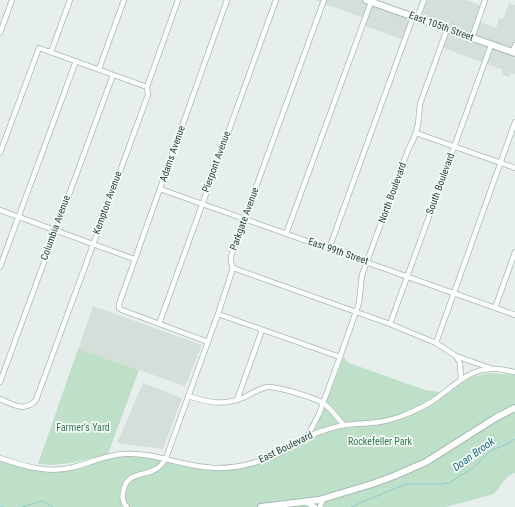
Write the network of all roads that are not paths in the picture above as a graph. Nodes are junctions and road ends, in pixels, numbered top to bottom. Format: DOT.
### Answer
graph roads {
  1 [pos="12,0"];
  2 [pos="70,0"];
  3 [pos="124,0"];
  4 [pos="178,0"];
  5 [pos="227,0"];
  6 [pos="276,0"];
  7 [pos="324,0"];
  8 [pos="424,0"];
  9 [pos="485,0"];
  10 [pos="368,1"];
  11 [pos="415,18"];
  12 [pos="447,29"];
  13 [pos="0,33"];
  14 [pos="472,38"];
  15 [pos="491,45"];
  16 [pos="515,45"];
  17 [pos="51,52"];
  18 [pos="514,53"];
  19 [pos="76,61"];
  20 [pos="99,70"];
  21 [pos="113,75"];
  22 [pos="147,87"];
  23 [pos="515,122"];
  24 [pos="416,132"];
  25 [pos="455,146"];
  26 [pos="0,153"];
  27 [pos="500,163"];
  28 [pos="515,168"];
  29 [pos="160,189"];
  30 [pos="202,203"];
  31 [pos="0,210"];
  32 [pos="18,216"];
  33 [pos="244,219"];
  34 [pos="56,230"];
  35 [pos="286,234"];
  36 [pos="93,244"];
  37 [pos="329,249"];
  38 [pos="515,252"];
  39 [pos="134,259"];
  40 [pos="368,262"];
  41 [pos="0,267"];
  42 [pos="233,268"];
  43 [pos="408,277"];
  44 [pos="453,294"];
  45 [pos="495,308"];
  46 [pos="356,312"];
  47 [pos="218,314"];
  48 [pos="515,315"];
  49 [pos="159,324"];
  50 [pos="390,324"];
  51 [pos="262,330"];
  52 [pos="208,342"];
  53 [pos="436,343"];
  54 [pos="456,356"];
  55 [pos="340,357"];
  56 [pos="491,368"];
  57 [pos="515,372"];
  58 [pos="461,379"];
  59 [pos="0,382"];
  60 [pos="188,396"];
  61 [pos="0,399"];
  62 [pos="237,400"];
  63 [pos="324,403"];
  64 [pos="515,408"];
  65 [pos="344,426"];
  66 [pos="307,437"];
  67 [pos="0,458"];
  68 [pos="166,458"];
  69 [pos="323,499"];
  70 [pos="304,502"];
  71 [pos="127,507"];
  72 [pos="261,507"];
  73 [pos="314,507"];
  74 [pos="320,507"];
  1 -- 13 [label="street"];
  2 -- 17 [label="street"];
  3 -- 20 [label="street"];
  4 -- 22 [label="street, Kempton Avenue"];
  5 -- 29 [label="street, Adams Avenue"];
  6 -- 30 [label="street, Pierpont Avenue"];
  7 -- 33 [label="street, Parkgate Avenue"];
  8 -- 11 [label="street"];
  9 -- 14 [label="street"];
  10 -- 11 [label="main road, East 105th Street"];
  10 -- 35 [label="street"];
  11 -- 12 [label="main road, East 105th Street"];
  11 -- 37 [label="street"];
  12 -- 14 [label="main road, East 105th Street"];
  12 -- 24 [label="street, North Boulevard"];
  14 -- 15 [label="main road, East 105th Street"];
  15 -- 18 [label="main road, East 105th Street"];
  15 -- 25 [label="street, South Boulevard"];
  16 -- 18 [label="street"];
  17 -- 19 [label="street"];
  17 -- 26 [label="street"];
  19 -- 20 [label="street"];
  19 -- 32 [label="street"];
  20 -- 21 [label="street"];
  21 -- 22 [label="street"];
  21 -- 34 [label="street, Columbia Avenue"];
  22 -- 36 [label="street, Kempton Avenue"];
  23 -- 27 [label="street"];
  24 -- 25 [label="street"];
  24 -- 40 [label="street, North Boulevard"];
  25 -- 27 [label="street"];
  25 -- 43 [label="street, South Boulevard"];
  27 -- 28 [label="street"];
  27 -- 44 [label="street"];
  29 -- 30 [label="street, East 99th Street"];
  29 -- 39 [label="street, Adams Avenue"];
  30 -- 33 [label="street, East 99th Street"];
  30 -- 49 [label="street, Pierpont Avenue"];
  31 -- 32 [label="street"];
  32 -- 34 [label="street"];
  32 -- 41 [label="street"];
  33 -- 35 [label="street, East 99th Street"];
  33 -- 42 [label="street, Parkgate Avenue"];
  34 -- 36 [label="street"];
  34 -- 59 [label="street, Columbia Avenue"];
  35 -- 37 [label="street, East 99th Street"];
  36 -- 39 [label="street"];
  36 -- 61 [label="street, Kempton Avenue"];
  37 -- 40 [label="street, East 99th Street"];
  38 -- 45 [label="street"];
  39 -- 49 [label="street, Adams Avenue"];
  40 -- 43 [label="street, East 99th Street"];
  40 -- 46 [label="street, North Boulevard"];
  42 -- 46 [label="street"];
  42 -- 47 [label="street, Parkgate Avenue"];
  43 -- 44 [label="street, East 99th Street"];
  43 -- 50 [label="street, South Boulevard"];
  44 -- 45 [label="street, East 99th Street"];
  44 -- 53 [label="street"];
  45 -- 48 [label="street, East 99th Street"];
  46 -- 50 [label="street"];
  46 -- 55 [label="street, North Boulevard"];
  47 -- 51 [label="street"];
  47 -- 52 [label="street, Parkgate Avenue"];
  49 -- 52 [label="street"];
  50 -- 53 [label="street"];
  51 -- 55 [label="street"];
  51 -- 62 [label="street"];
  52 -- 60 [label="street, Parkgate Avenue"];
  53 -- 54 [label="street"];
  54 -- 56 [label="street"];
  54 -- 58 [label="street"];
  55 -- 63 [label="street, North Boulevard"];
  56 -- 57 [label="street, East Boulevard"];
  56 -- 58 [label="street, East Boulevard"];
  58 -- 65 [label="street, East Boulevard"];
  60 -- 62 [label="street"];
  60 -- 68 [label="street, Parkgate Avenue"];
  62 -- 63 [label="street"];
  63 -- 65 [label="street"];
  63 -- 66 [label="street, North Boulevard"];
  64 -- 69 [label="main road"];
  65 -- 66 [label="street, East Boulevard"];
  66 -- 68 [label="street, East Boulevard"];
  67 -- 68 [label="street, East Boulevard"];
  68 -- 71 [label="street, Parkgate Avenue"];
  69 -- 70 [label="main road"];
  69 -- 74 [label="street"];
  70 -- 72 [label="main road"];
  70 -- 73 [label="street"];
}
